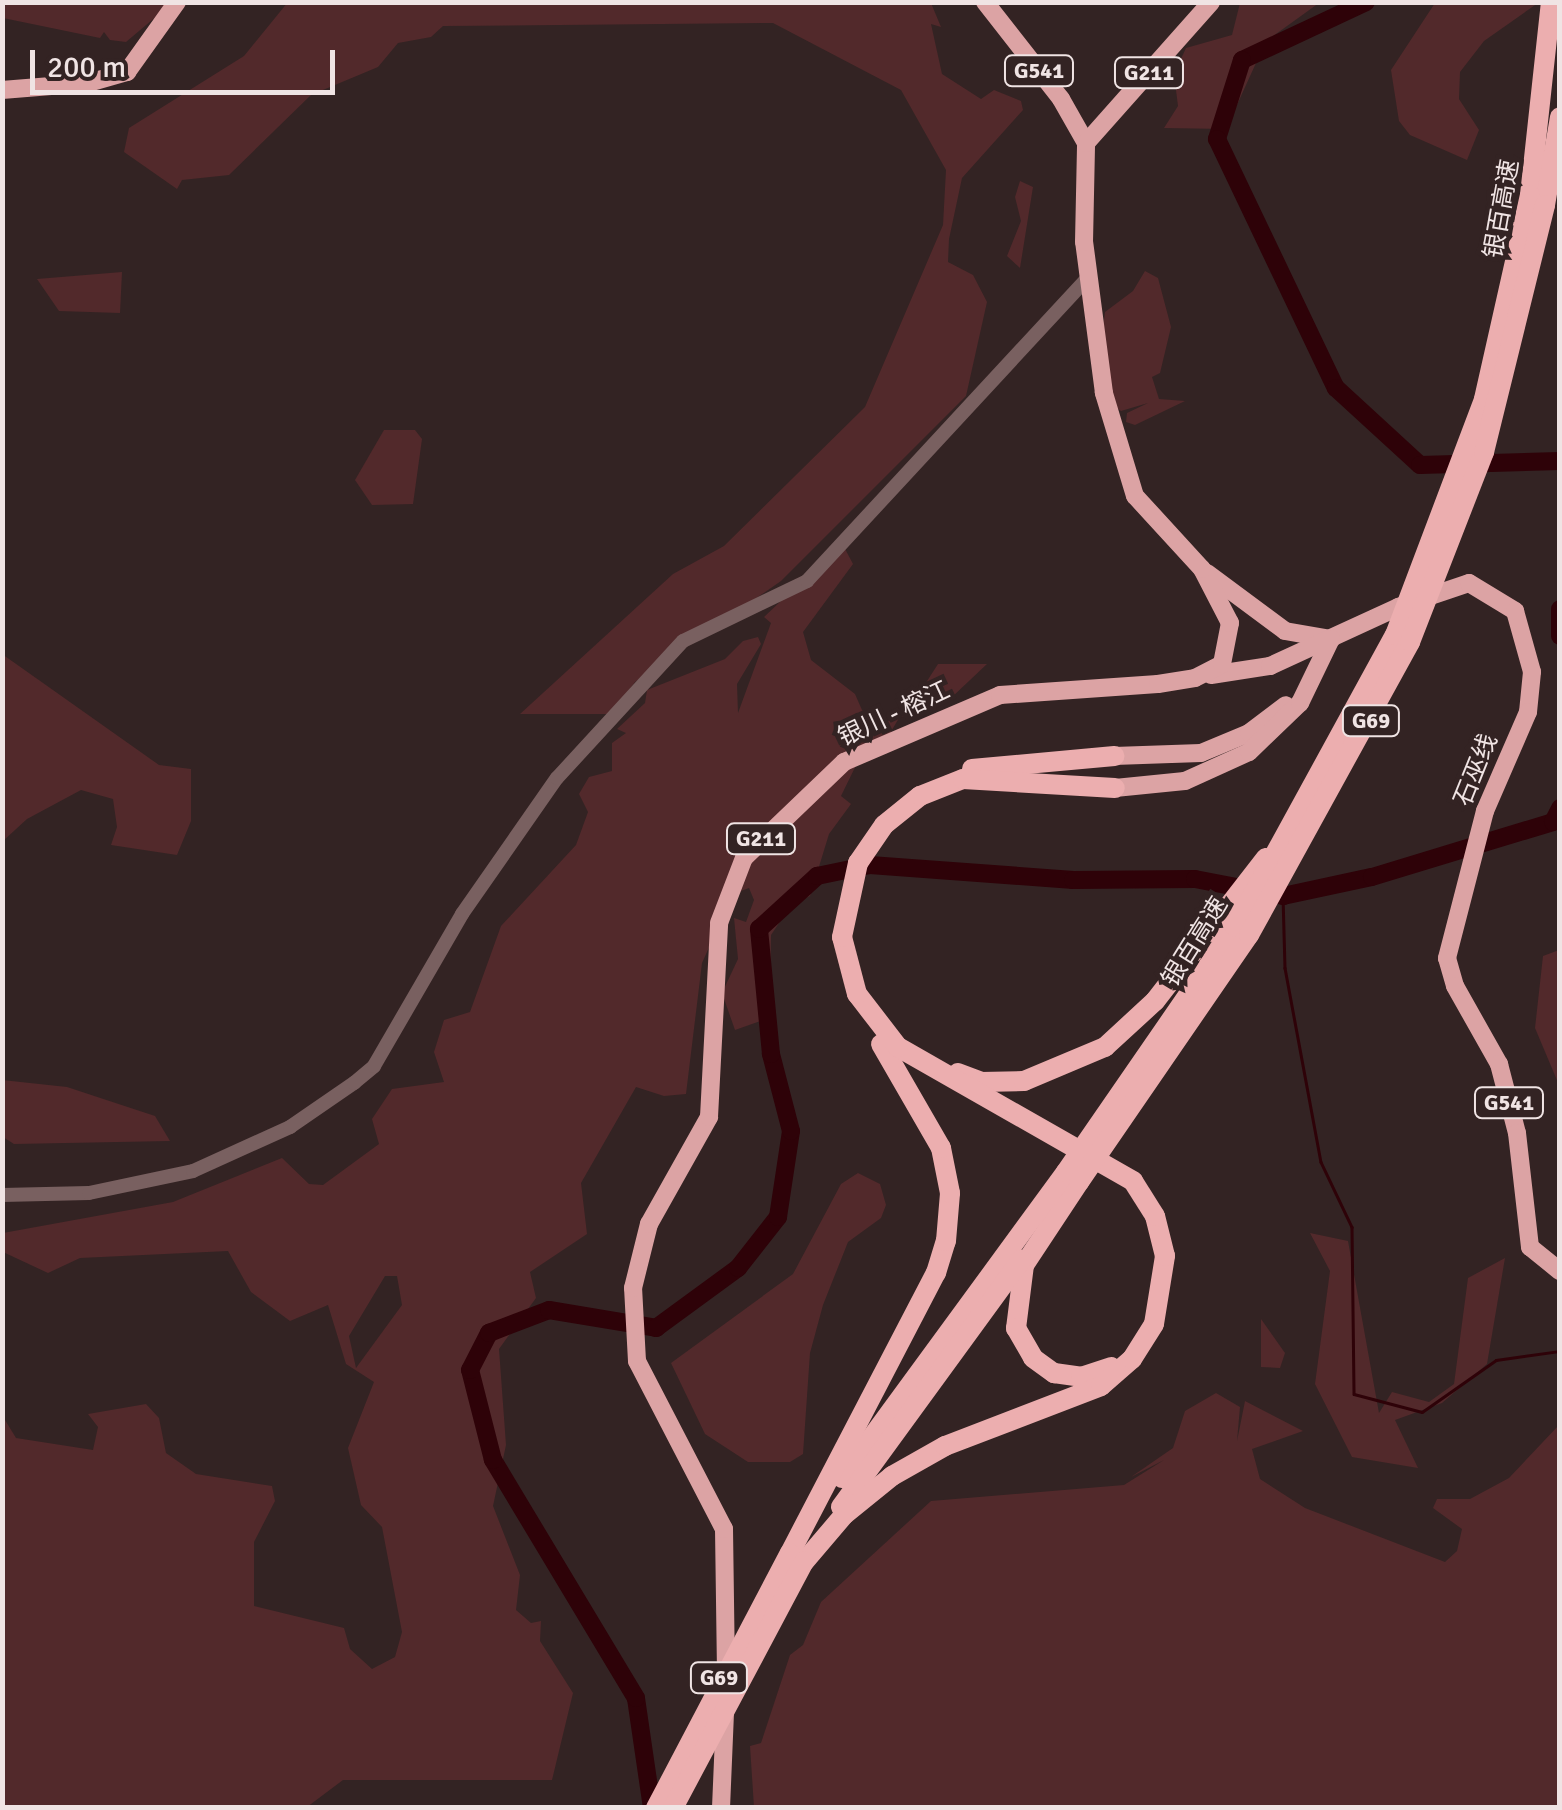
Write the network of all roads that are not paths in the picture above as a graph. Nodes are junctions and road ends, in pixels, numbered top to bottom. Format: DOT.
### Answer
graph roads {
  1 [pos="176,2"];
  2 [pos="985,2"];
  3 [pos="1212,2"];
  4 [pos="1551,3"];
  5 [pos="2,90"];
  6 [pos="1560,117"];
  7 [pos="1086,143"];
  8 [pos="1538,200"];
  9 [pos="1088,277"];
  10 [pos="1202,569"];
  11 [pos="1331,639"];
  12 [pos="1195,678"];
  13 [pos="1114,756"];
  14 [pos="1115,788"];
  15 [pos="1300,814"];
  16 [pos="861,847"];
  17 [pos="838,922"];
  18 [pos="881,1044"];
  19 [pos="909,1056"];
  20 [pos="1072,1177"];
  21 [pos="2,1195"];
  22 [pos="1560,1272"];
  23 [pos="797,1558"];
  24 [pos="656,1808"];
  25 [pos="673,1808"];
  26 [pos="721,1808"];
  1 -- 5 [label="highway"];
  2 -- 7 [label="highway, G541"];
  3 -- 7 [label="highway, G211"];
  4 -- 8 [label="highway, 银百高速 / G69"];
  6 -- 8 [label="highway, 银百高速 / G69"];
  7 -- 9 [label="highway"];
  8 -- 15 [label="highway, 银百高速 / G69, bridge"];
  8 -- 20 [label="highway, 银百高速 / G69, bridge"];
  9 -- 10 [label="highway"];
  9 -- 21 [label="street"];
  10 -- 11 [label="highway"];
  10 -- 12 [label="highway"];
  11 -- 12 [label="highway, 银川 - 榕江"];
  11 -- 13 [label="highway"];
  11 -- 14 [label="highway"];
  11 -- 22 [label="highway, 石巫线 / G541"];
  12 -- 26 [label="highway, 银川 - 榕江 / G211"];
  13 -- 16 [label="highway"];
  14 -- 16 [label="highway"];
  15 -- 19 [label="highway, bridge"];
  15 -- 20 [label="highway, 银百高速 / G69, bridge"];
  16 -- 17 [label="highway"];
  17 -- 18 [label="highway"];
  17 -- 19 [label="highway"];
  18 -- 20 [label="highway"];
  18 -- 23 [label="highway"];
  19 -- 23 [label="highway"];
  20 -- 23 [label="highway, 银百高速 / G69"];
  23 -- 24 [label="highway, 银百高速 / G69, bridge"];
  23 -- 25 [label="highway, 银百高速 / G69, bridge"];
}
